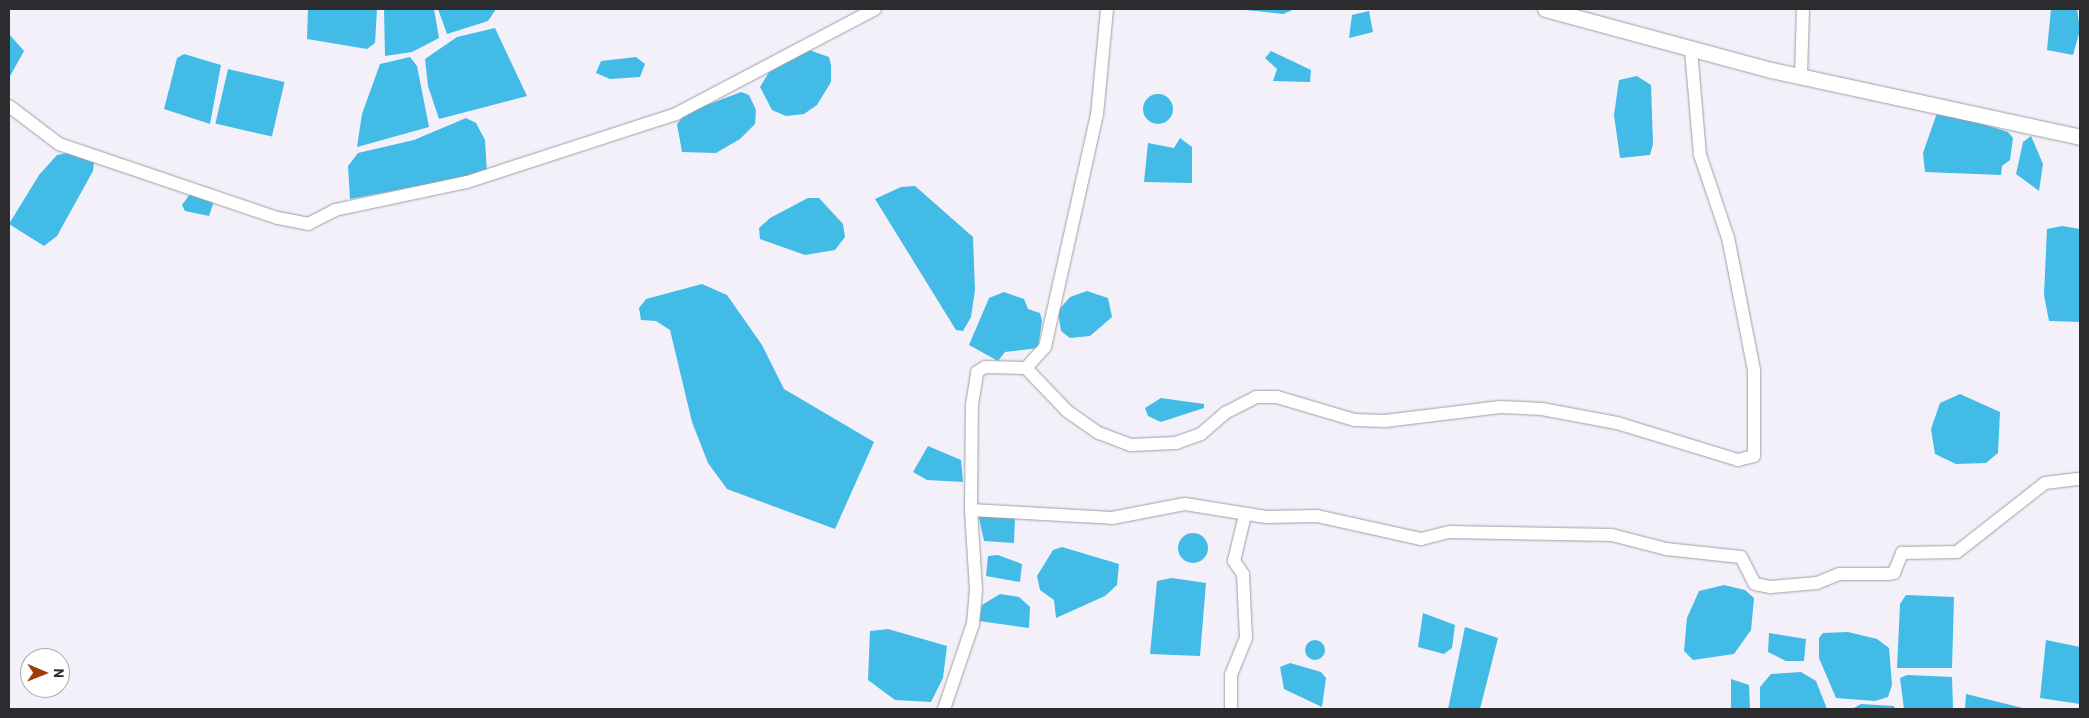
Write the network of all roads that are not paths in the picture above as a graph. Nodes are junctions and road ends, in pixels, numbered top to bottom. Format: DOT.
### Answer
graph roads {
  1 [pos="875,9"];
  2 [pos="1107,9"];
  3 [pos="1544,9"];
  4 [pos="1803,9"];
  5 [pos="1691,48"];
  6 [pos="1801,76"];
  7 [pos="9,106"];
  8 [pos="2080,137"];
  9 [pos="1026,368"];
  10 [pos="2080,479"];
  11 [pos="971,510"];
  12 [pos="1245,514"];
  13 [pos="944,709"];
  14 [pos="1231,709"];
  1 -- 7 [label="street"];
  2 -- 9 [label="street"];
  3 -- 5 [label="street"];
  4 -- 6 [label="street"];
  5 -- 6 [label="street"];
  5 -- 9 [label="street"];
  6 -- 8 [label="street"];
  9 -- 11 [label="street"];
  10 -- 12 [label="street"];
  11 -- 12 [label="street"];
  11 -- 13 [label="street"];
  12 -- 14 [label="street"];
}
